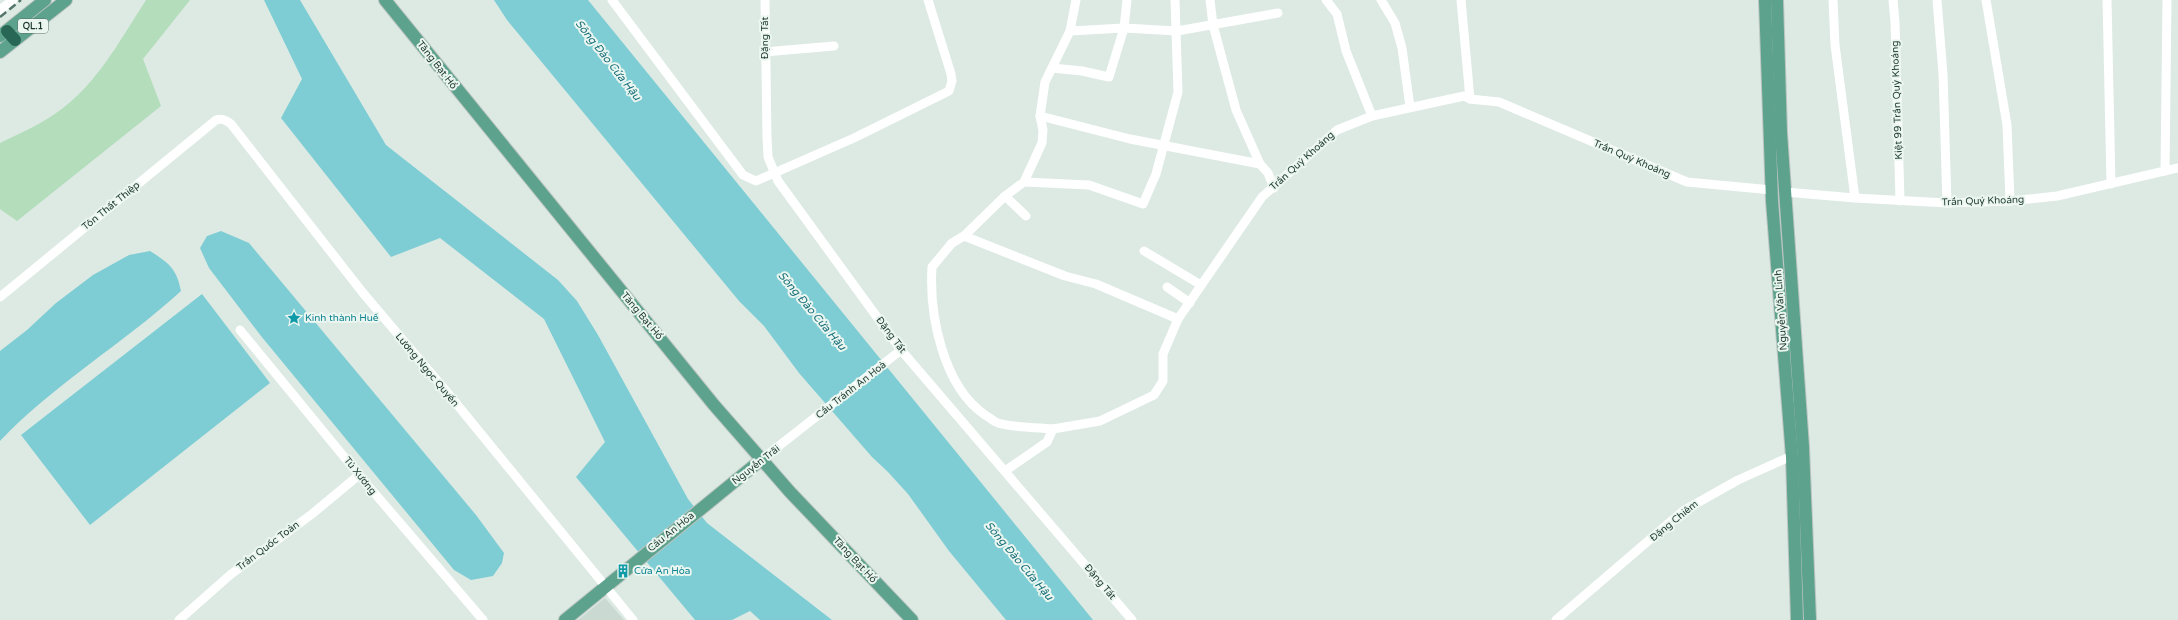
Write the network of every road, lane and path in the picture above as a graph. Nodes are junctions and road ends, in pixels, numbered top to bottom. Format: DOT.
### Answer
graph roads {
  1 [pos="13,0"];
  2 [pos="45,0"];
  3 [pos="66,0"];
  4 [pos="385,0"];
  5 [pos="612,0"];
  6 [pos="764,0"];
  7 [pos="928,0"];
  8 [pos="1076,0"];
  9 [pos="1127,0"];
  10 [pos="1175,0"];
  11 [pos="1210,0"];
  12 [pos="1326,0"];
  13 [pos="1381,0"];
  14 [pos="1461,0"];
  15 [pos="1765,0"];
  16 [pos="1777,0"];
  17 [pos="1833,0"];
  18 [pos="1892,0"];
  19 [pos="1937,0"];
  20 [pos="1986,0"];
  21 [pos="2107,0"];
  22 [pos="2167,0"];
  23 [pos="0,10"];
  24 [pos="1278,13"];
  25 [pos="1214,25"];
  26 [pos="1124,28"];
  27 [pos="1070,31"];
  28 [pos="1177,31"];
  29 [pos="7,36"];
  30 [pos="834,46"];
  31 [pos="0,52"];
  32 [pos="764,52"];
  33 [pos="1052,68"];
  34 [pos="1470,100"];
  35 [pos="1410,107"];
  36 [pos="1040,116"];
  37 [pos="1372,116"];
  38 [pos="223,119"];
  39 [pos="1164,145"];
  40 [pos="1260,164"];
  41 [pos="2178,168"];
  42 [pos="2165,171"];
  43 [pos="774,173"];
  44 [pos="1024,182"];
  45 [pos="2111,184"];
  46 [pos="1274,188"];
  47 [pos="1772,190"];
  48 [pos="1785,192"];
  49 [pos="1005,196"];
  50 [pos="1855,198"];
  51 [pos="1900,201"];
  52 [pos="2010,201"];
  53 [pos="1947,203"];
  54 [pos="1026,216"];
  55 [pos="964,236"];
  56 [pos="1144,251"];
  57 [pos="1202,285"];
  58 [pos="1167,287"];
  59 [pos="0,297"];
  60 [pos="1190,303"];
  61 [pos="1178,319"];
  62 [pos="240,330"];
  63 [pos="901,350"];
  64 [pos="811,421"];
  65 [pos="1053,429"];
  66 [pos="1805,446"];
  67 [pos="1792,457"];
  68 [pos="761,460"];
  69 [pos="1006,472"];
  70 [pos="359,475"];
  71 [pos="700,508"];
  72 [pos="606,586"];
  73 [pos="179,620"];
  74 [pos="483,620"];
  75 [pos="565,620"];
  76 [pos="633,620"];
  77 [pos="912,620"];
  78 [pos="1132,620"];
  79 [pos="1556,620"];
  80 [pos="1798,620"];
  81 [pos="1810,620"];
  1 -- 23 [label="street"];
  2 -- 29 [label="main road, QL.1"];
  3 -- 29 [label="main road, QL.1"];
  4 -- 68 [label="main road, Tăng Bạt Hổ"];
  5 -- 43 [label="street"];
  6 -- 32 [label="street, Đặng Tất"];
  7 -- 43 [label="street"];
  8 -- 27 [label="street"];
  9 -- 26 [label="street"];
  10 -- 28 [label="street"];
  11 -- 25 [label="street"];
  12 -- 37 [label="street"];
  13 -- 35 [label="street"];
  14 -- 34 [label="street"];
  15 -- 47 [label="main road, Nguyễn Văn Linh"];
  16 -- 48 [label="main road, Nguyễn Văn Linh"];
  17 -- 50 [label="street"];
  18 -- 51 [label="street, Kiệt 99 Trần Quý Khoáng"];
  19 -- 53 [label="street"];
  20 -- 52 [label="street"];
  21 -- 45 [label="street"];
  22 -- 42 [label="street"];
  24 -- 25 [label="street"];
  25 -- 28 [label="street"];
  25 -- 40 [label="street"];
  26 -- 27 [label="street"];
  26 -- 28 [label="street"];
  26 -- 33 [label="street"];
  27 -- 33 [label="street"];
  28 -- 39 [label="street"];
  29 -- 31 [label="main road, QL.1"];
  30 -- 32 [label="street"];
  32 -- 43 [label="street, Đặng Tất"];
  33 -- 36 [label="street"];
  34 -- 35 [label="street, Trần Quý Khoáng"];
  34 -- 47 [label="street, Trần Quý Khoáng"];
  35 -- 37 [label="street, Trần Quý Khoáng"];
  36 -- 39 [label="street"];
  36 -- 44 [label="street"];
  37 -- 46 [label="street, Trần Quý Khoáng"];
  38 -- 59 [label="street, Tôn Thất Thiệp"];
  38 -- 72 [label="street, Lương Ngọc Quyến"];
  39 -- 40 [label="street"];
  39 -- 44 [label="street"];
  40 -- 46 [label="street"];
  41 -- 42 [label="street, Trần Quý Khoáng"];
  42 -- 45 [label="street, Trần Quý Khoáng"];
  43 -- 63 [label="street, Đặng Tất"];
  44 -- 49 [label="street, Trần Quý Khoáng"];
  45 -- 52 [label="street, Trần Quý Khoáng"];
  46 -- 57 [label="street, Trần Quý Khoáng"];
  47 -- 48 [label="main road"];
  47 -- 67 [label="main road, Nguyễn Văn Linh"];
  48 -- 50 [label="street, Trần Quý Khoáng"];
  48 -- 66 [label="main road, Nguyễn Văn Linh"];
  49 -- 54 [label="street"];
  49 -- 55 [label="street, Trần Quý Khoáng"];
  50 -- 51 [label="street, Trần Quý Khoáng"];
  51 -- 53 [label="street, Trần Quý Khoáng"];
  52 -- 53 [label="street, Trần Quý Khoáng"];
  55 -- 61 [label="street"];
  55 -- 65 [label="street, Trần Quý Khoáng"];
  56 -- 57 [label="street"];
  57 -- 60 [label="street, Trần Quý Khoáng"];
  58 -- 60 [label="street"];
  60 -- 61 [label="street, Trần Quý Khoáng"];
  61 -- 65 [label="street, Trần Quý Khoáng"];
  62 -- 70 [label="street, Tú Xương"];
  63 -- 64 [label="street, Cầu Tránh An Hoà"];
  63 -- 69 [label="street, Đặng Tất"];
  64 -- 68 [label="street, Nguyễn Trãi"];
  65 -- 69 [label="street"];
  66 -- 67 [label="street, Đặng Chiêm"];
  66 -- 81 [label="main road, Nguyễn Văn Linh"];
  67 -- 79 [label="street, Đặng Chiêm"];
  67 -- 80 [label="main road, Nguyễn Văn Linh"];
  68 -- 71 [label="main road, Nguyễn Trãi"];
  68 -- 77 [label="main road, Tăng Bạt Hổ"];
  69 -- 78 [label="street, Đặng Tất"];
  70 -- 73 [label="street, Trần Quốc Toản"];
  70 -- 74 [label="street, Tú Xương"];
  71 -- 72 [label="main road, Cầu An Hòa"];
  72 -- 75 [label="main road"];
  72 -- 76 [label="street, Lương Ngọc Quyến"];
}
